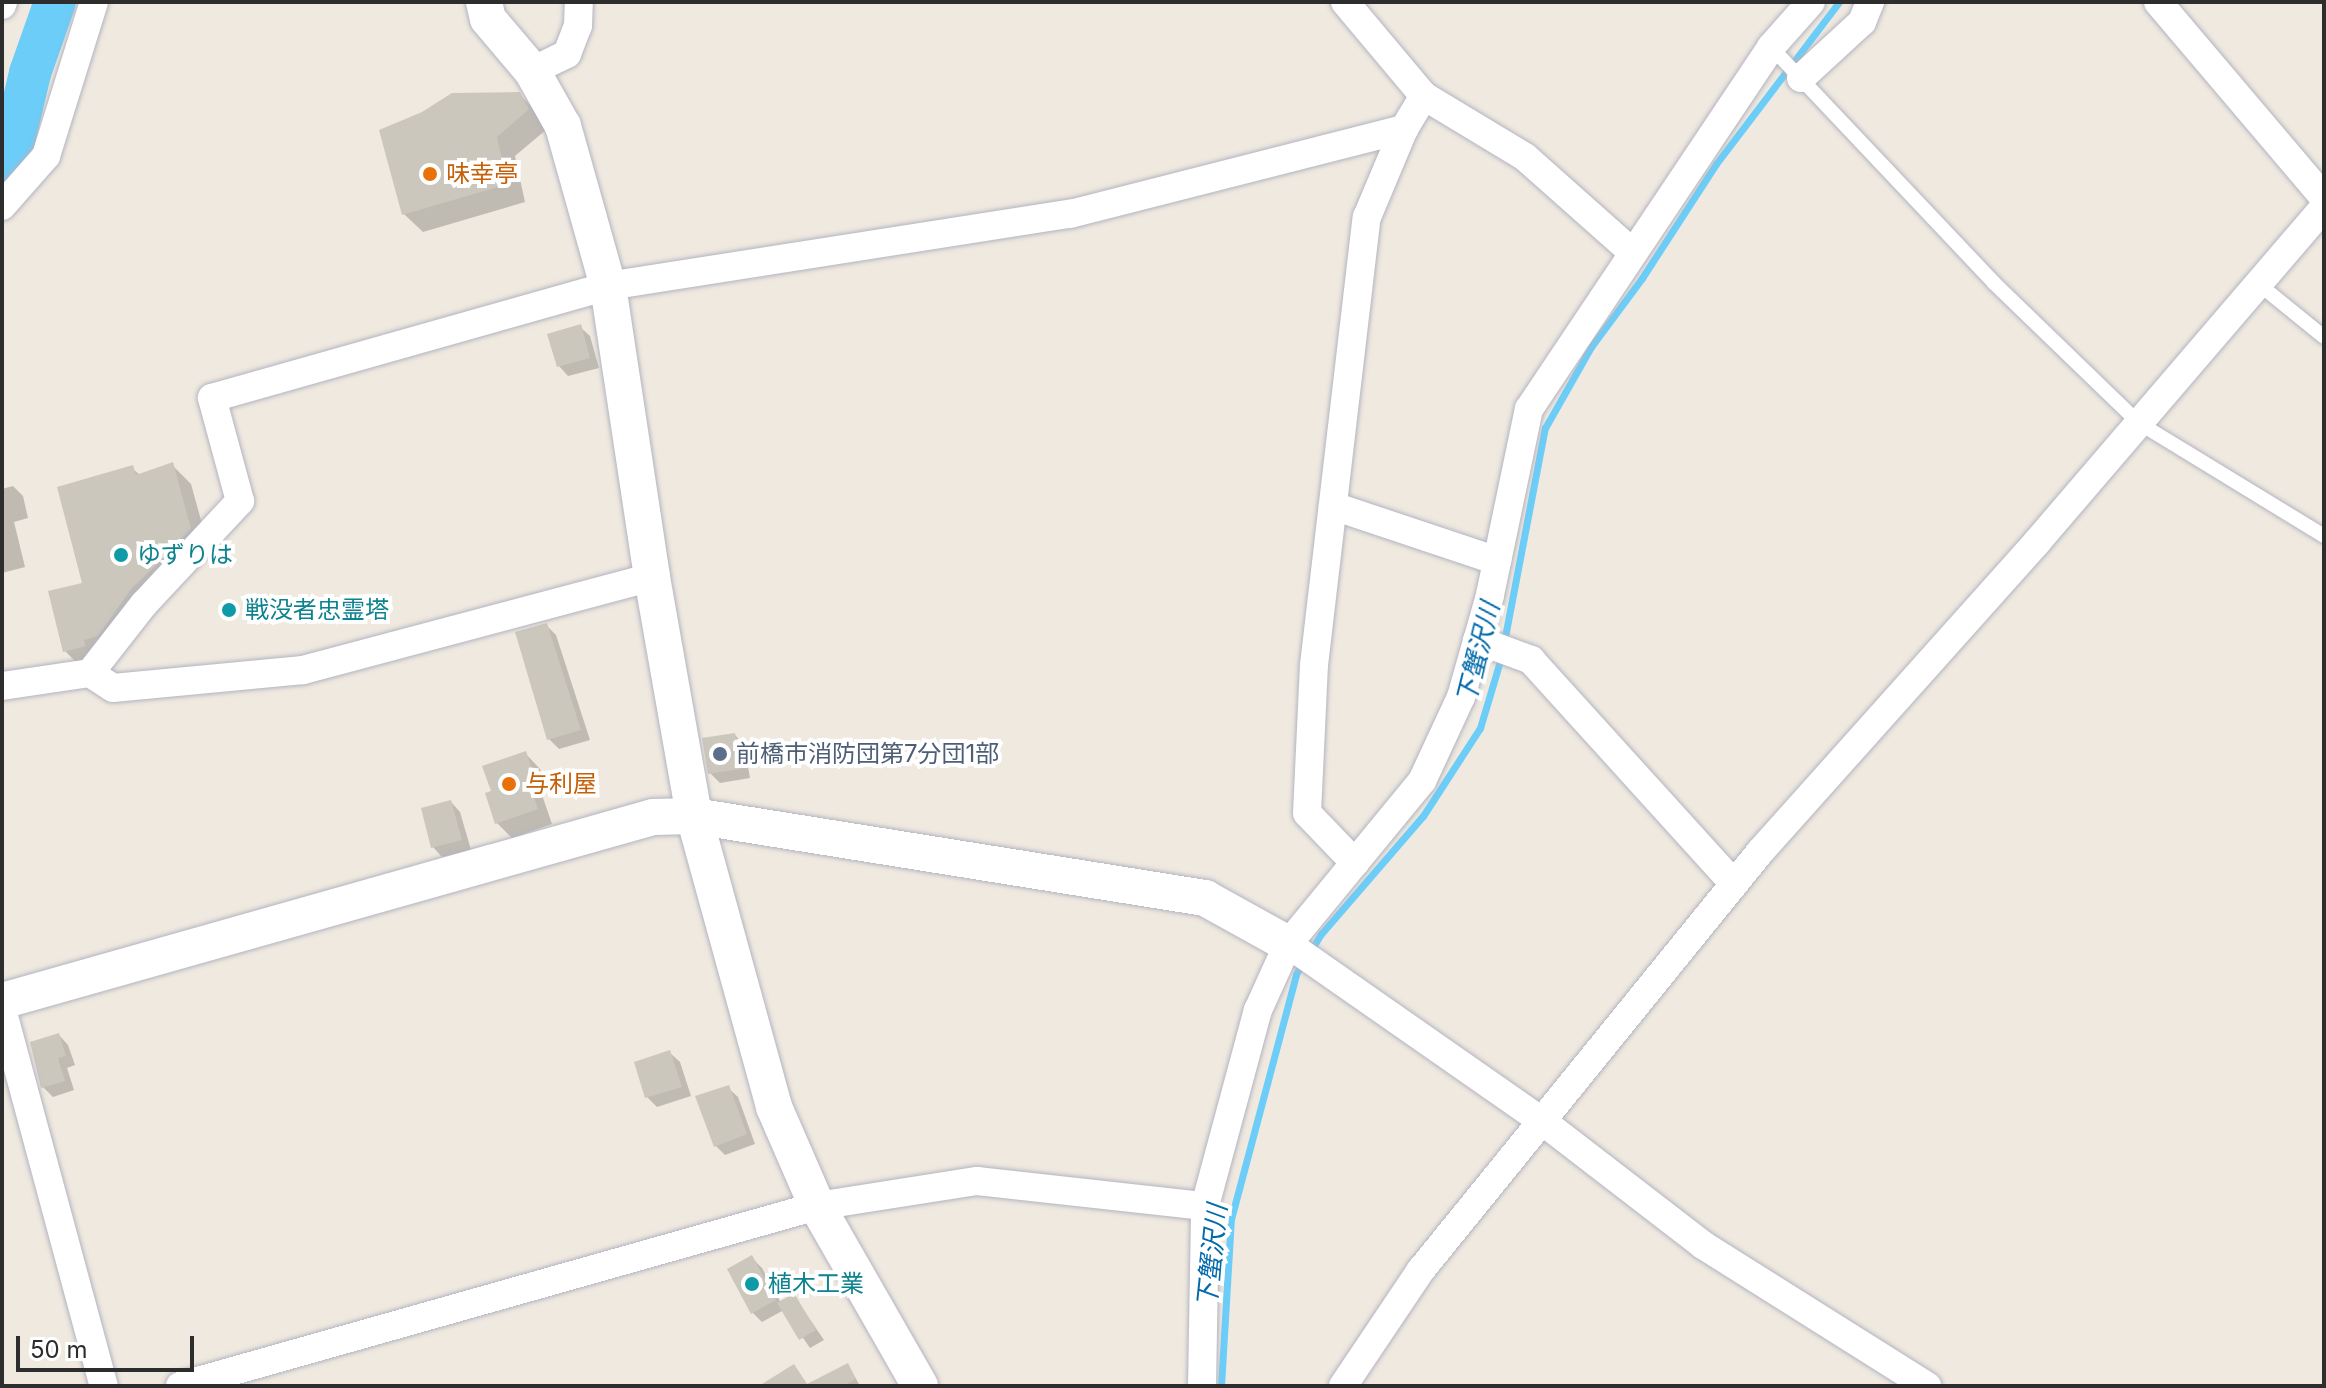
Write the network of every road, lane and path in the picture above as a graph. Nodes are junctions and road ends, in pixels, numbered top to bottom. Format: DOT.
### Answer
graph roads {
  1 [pos="94,2"];
  2 [pos="484,2"];
  3 [pos="579,2"];
  4 [pos="1345,2"];
  5 [pos="1811,2"];
  6 [pos="1870,2"];
  7 [pos="2158,2"];
  8 [pos="1771,47"];
  9 [pos="532,71"];
  10 [pos="1801,78"];
  11 [pos="1424,96"];
  12 [pos="1404,129"];
  13 [pos="2324,198"];
  14 [pos="2,206"];
  15 [pos="2324,207"];
  16 [pos="1633,253"];
  17 [pos="2260,285"];
  18 [pos="608,286"];
  19 [pos="2324,337"];
  20 [pos="2139,423"];
  21 [pos="1333,506"];
  22 [pos="2324,536"];
  23 [pos="1497,561"];
  24 [pos="652,577"];
  25 [pos="1477,640"];
  26 [pos="90,673"];
  27 [pos="2,686"];
  28 [pos="694,816"];
  29 [pos="1355,863"];
  30 [pos="1734,884"];
  31 [pos="1288,944"];
  32 [pos="2,1001"];
  33 [pos="2,1009"];
  34 [pos="1542,1121"];
  35 [pos="817,1206"];
  36 [pos="1205,1206"];
  37 [pos="104,1386"];
  38 [pos="180,1386"];
  39 [pos="920,1386"];
  40 [pos="1202,1386"];
  41 [pos="1343,1386"];
  42 [pos="1927,1386"];
  1 -- 14 [label="street"];
  2 -- 9 [label="street"];
  3 -- 9 [label="street"];
  4 -- 11 [label="street"];
  5 -- 8 [label="street"];
  6 -- 10 [label="street"];
  7 -- 13 [label="street"];
  8 -- 10 [label="lane"];
  8 -- 16 [label="street"];
  9 -- 18 [label="street"];
  10 -- 20 [label="lane"];
  11 -- 12 [label="street"];
  11 -- 16 [label="street"];
  12 -- 18 [label="street"];
  12 -- 21 [label="street"];
  15 -- 17 [label="street"];
  16 -- 23 [label="street"];
  17 -- 19 [label="lane"];
  17 -- 20 [label="street"];
  18 -- 24 [label="street"];
  18 -- 26 [label="street"];
  20 -- 22 [label="lane"];
  20 -- 30 [label="street"];
  21 -- 23 [label="street"];
  21 -- 29 [label="street"];
  23 -- 25 [label="street"];
  24 -- 26 [label="street"];
  24 -- 28 [label="street"];
  25 -- 29 [label="street"];
  25 -- 30 [label="street"];
  26 -- 27 [label="street"];
  28 -- 31 [label="street"];
  28 -- 32 [label="street"];
  28 -- 35 [label="street"];
  29 -- 31 [label="street"];
  30 -- 34 [label="street"];
  31 -- 34 [label="street"];
  31 -- 36 [label="street"];
  33 -- 37 [label="street"];
  34 -- 41 [label="street"];
  34 -- 42 [label="street"];
  35 -- 36 [label="street"];
  35 -- 38 [label="street"];
  35 -- 39 [label="street"];
  36 -- 40 [label="street"];
}
